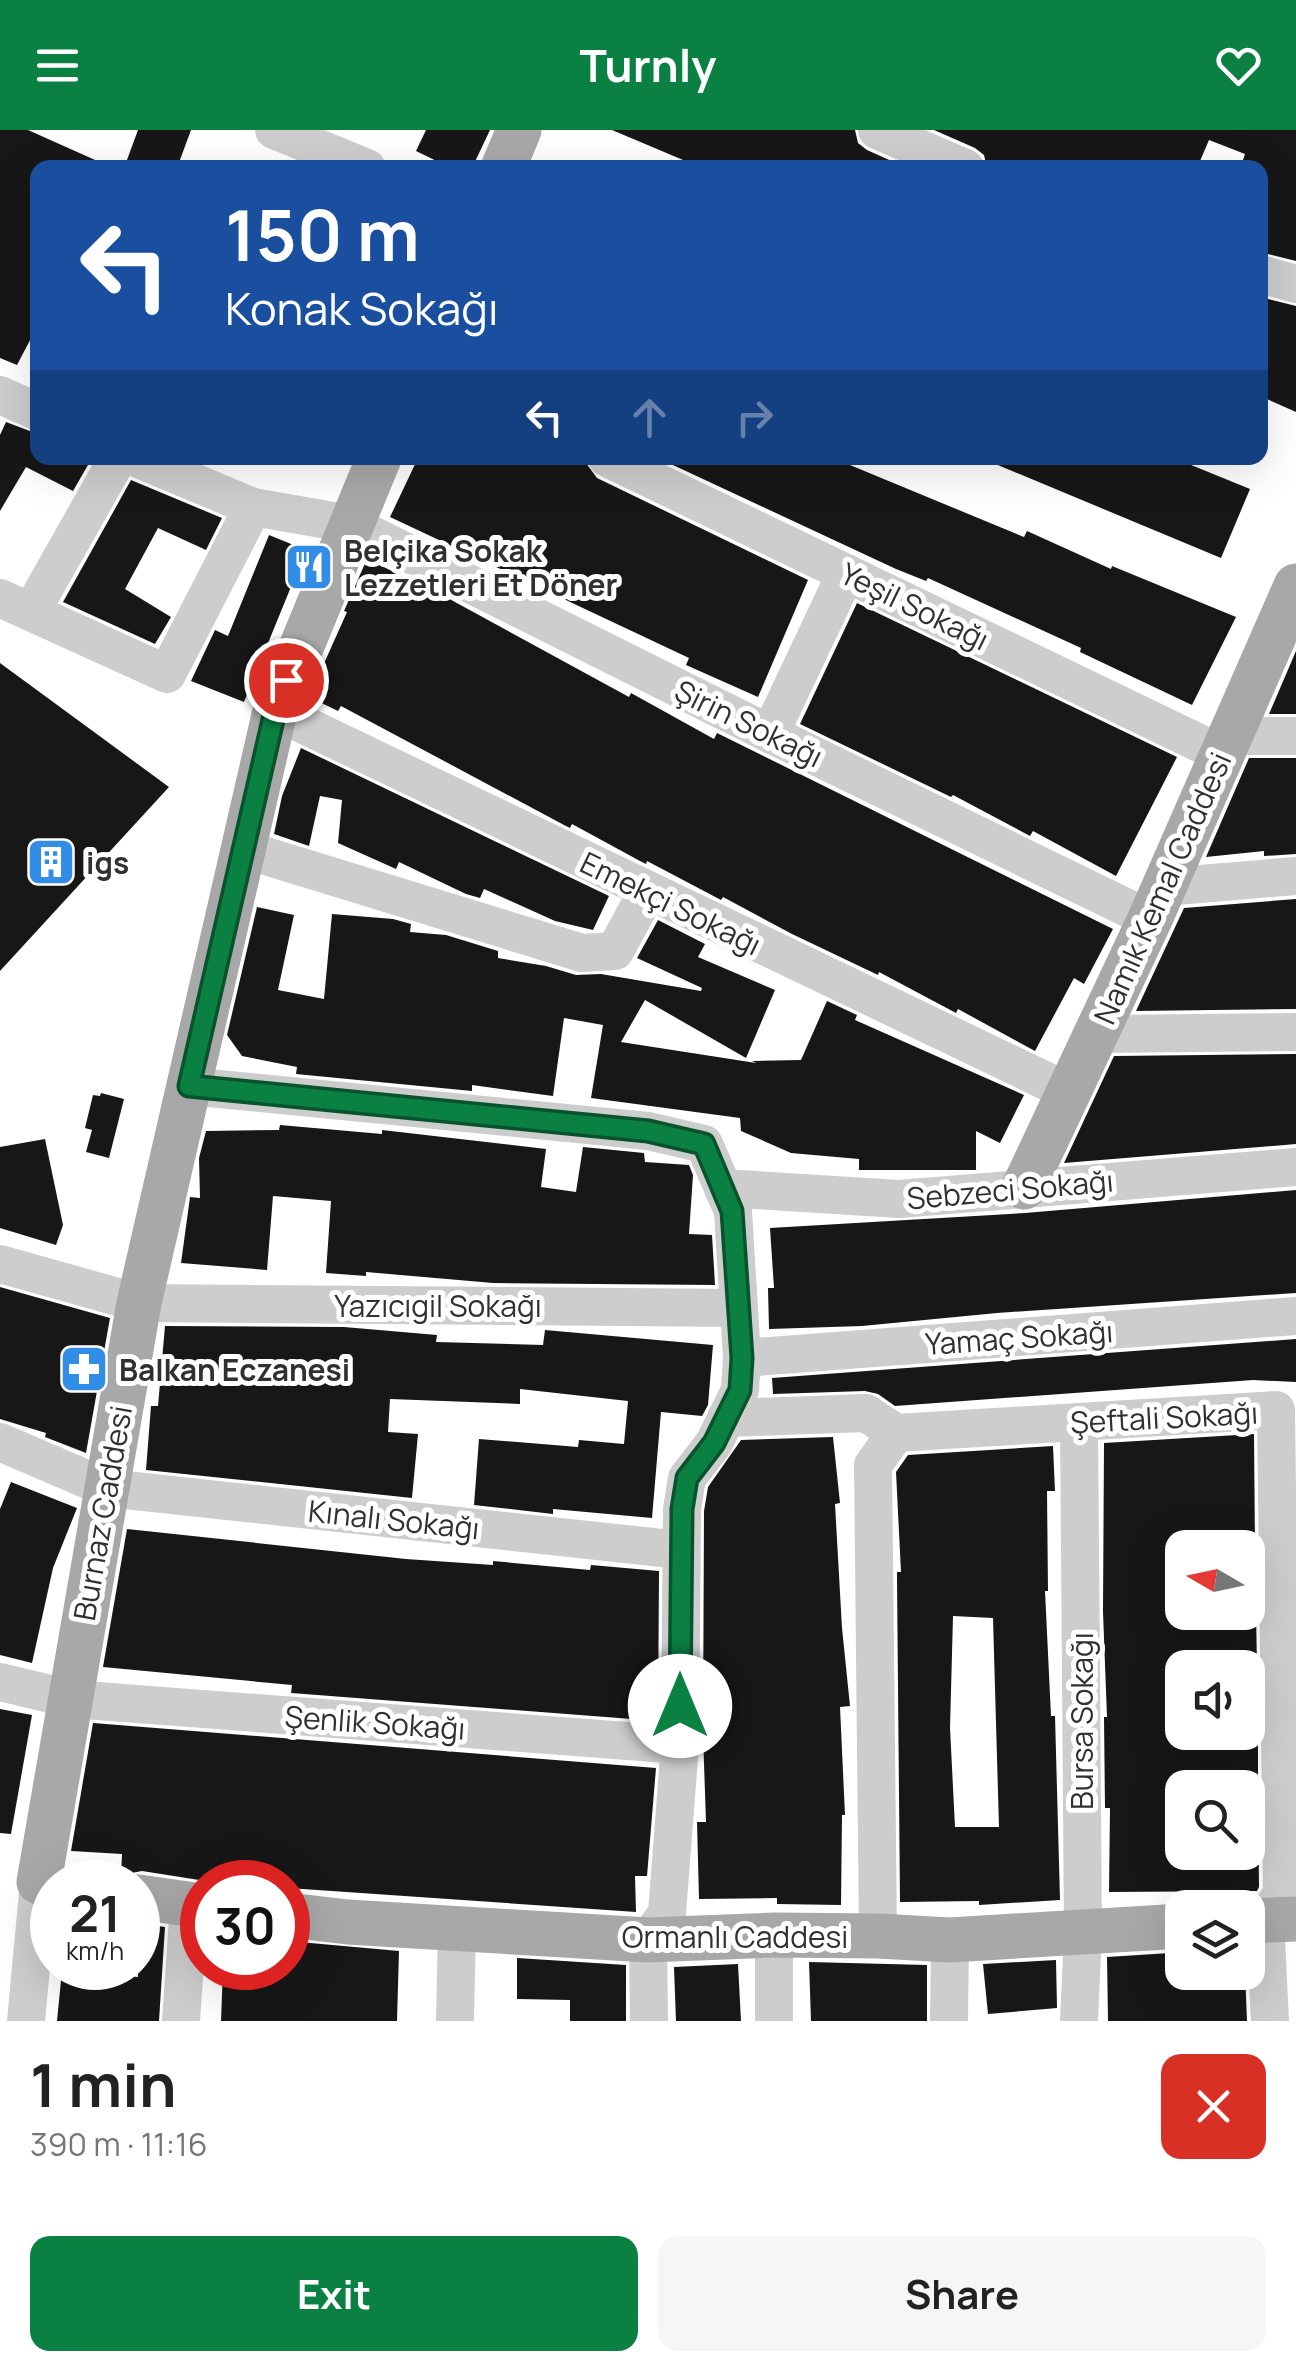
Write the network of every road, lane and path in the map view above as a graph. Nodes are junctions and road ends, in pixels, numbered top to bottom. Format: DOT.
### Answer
graph roads {
  1 [pos="274,130"];
  2 [pos="519,130"];
  3 [pos="877,130"];
  4 [pos="347,160"];
  5 [pos="506,160"];
  6 [pos="946,160"];
  7 [pos="1268,276"];
  8 [pos="1296,284"];
  9 [pos="113,465"];
  10 [pos="153,465"];
  11 [pos="376,465"];
  12 [pos="622,465"];
  13 [pos="253,507"];
  14 [pos="350,524"];
  15 [pos="846,572"];
  16 [pos="16,606"];
  17 [pos="1292,606"];
  18 [pos="275,711"];
  19 [pos="770,734"];
  20 [pos="1296,736"];
  21 [pos="1226,745"];
  22 [pos="243,850"];
  23 [pos="1296,876"];
  24 [pos="647,892"];
  25 [pos="1157,903"];
  26 [pos="1296,1032"];
  27 [pos="1096,1034"];
  28 [pos="189,1086"];
  29 [pos="1069,1092"];
  30 [pos="1296,1167"];
  31 [pos="1024,1187"];
  32 [pos="723,1188"];
  33 [pos="0,1264"];
  34 [pos="138,1303"];
  35 [pos="737,1308"];
  36 [pos="1296,1316"];
  37 [pos="742,1358"];
  38 [pos="740,1422"];
  39 [pos="846,1422"];
  40 [pos="1079,1422"];
  41 [pos="896,1433"];
  42 [pos="0,1442"];
  43 [pos="107,1488"];
  44 [pos="681,1550"];
  45 [pos="0,1682"];
  46 [pos="71,1699"];
  47 [pos="680,1744"];
  48 [pos="35,1860"];
  49 [pos="30,1908"];
  50 [pos="310,1917"];
  51 [pos="1270,1920"];
  52 [pos="1165,1927"];
  53 [pos="457,1928"];
  54 [pos="1083,1934"];
  55 [pos="774,1936"];
  56 [pos="878,1936"];
  57 [pos="648,1940"];
  58 [pos="950,1940"];
  59 [pos="184,1990"];
  60 [pos="26,2021"];
  61 [pos="180,2021"];
  62 [pos="456,2021"];
  63 [pos="649,2021"];
  64 [pos="774,2021"];
  65 [pos="949,2021"];
  66 [pos="1079,2021"];
  67 [pos="1270,2021"];
  1 -- 4 [label="street"];
  2 -- 5 [label="main road"];
  3 -- 6 [label="street"];
  7 -- 8 [label="street"];
  9 -- 16 [label="street"];
  10 -- 13 [label="street, Şirin Sokağı"];
  11 -- 14 [label="main road, Burnaz Caddesi"];
  12 -- 15 [label="street, Yeşil Sokağı"];
  13 -- 14 [label="street, Şirin Sokağı"];
  13 -- 16 [label="street"];
  14 -- 18 [label="main road, Burnaz Caddesi"];
  14 -- 19 [label="street, Şirin Sokağı"];
  15 -- 19 [label="street"];
  15 -- 21 [label="street, Yeşil Sokağı"];
  17 -- 21 [label="main road, Namık Kemal Caddesi"];
  18 -- 22 [label="main road, Burnaz Caddesi"];
  18 -- 24 [label="street, Emekçi Sokağı"];
  19 -- 25 [label="street, Şirin Sokağı"];
  20 -- 21 [label="street"];
  21 -- 25 [label="main road, Namık Kemal Caddesi"];
  22 -- 24 [label="street"];
  22 -- 28 [label="main road, Burnaz Caddesi"];
  23 -- 25 [label="street"];
  24 -- 29 [label="street, Emekçi Sokağı"];
  25 -- 27 [label="main road, Namık Kemal Caddesi"];
  26 -- 27 [label="street"];
  27 -- 29 [label="main road, Namık Kemal Caddesi"];
  28 -- 32 [label="street"];
  28 -- 34 [label="main road, Burnaz Caddesi"];
  29 -- 31 [label="main road, Namık Kemal Caddesi"];
  30 -- 31 [label="street, Sebzeci Sokağı"];
  31 -- 32 [label="street, Sebzeci Sokağı"];
  32 -- 35 [label="street"];
  33 -- 34 [label="street, Yazıcıgil Sokağı"];
  34 -- 35 [label="street, Yazıcıgil Sokağı"];
  34 -- 43 [label="main road, Burnaz Caddesi"];
  35 -- 37 [label="street"];
  36 -- 37 [label="street, Yamaç Sokağı"];
  37 -- 38 [label="street"];
  38 -- 39 [label="street"];
  38 -- 41 [label="street"];
  38 -- 44 [label="street"];
  40 -- 41 [label="street, Şeftali Sokağı"];
  40 -- 51 [label="street, Şeftali Sokağı"];
  40 -- 54 [label="street, Bursa Sokağı"];
  41 -- 56 [label="street"];
  42 -- 43 [label="street, Kınalı Sokağı"];
  43 -- 44 [label="street, Kınalı Sokağı"];
  43 -- 46 [label="main road, Burnaz Caddesi"];
  44 -- 47 [label="street"];
  45 -- 46 [label="street, Şenlik Sokağı"];
  46 -- 47 [label="street, Şenlik Sokağı"];
  46 -- 48 [label="main road, Burnaz Caddesi"];
  47 -- 57 [label="street"];
  49 -- 60 [label="street"];
  50 -- 53 [label="main road, Ormanlı Caddesi"];
  51 -- 67 [label="street, Şeftali Sokağı"];
  52 -- 54 [label="main road, Ormanlı Caddesi"];
  53 -- 57 [label="main road, Ormanlı Caddesi"];
  53 -- 62 [label="street"];
  54 -- 58 [label="main road, Ormanlı Caddesi"];
  54 -- 66 [label="street, Bursa Sokağı"];
  55 -- 56 [label="main road, Ormanlı Caddesi"];
  55 -- 57 [label="main road, Ormanlı Caddesi"];
  55 -- 64 [label="street"];
  56 -- 58 [label="main road, Ormanlı Caddesi"];
  57 -- 63 [label="street"];
  58 -- 65 [label="street"];
  59 -- 61 [label="street"];
}
